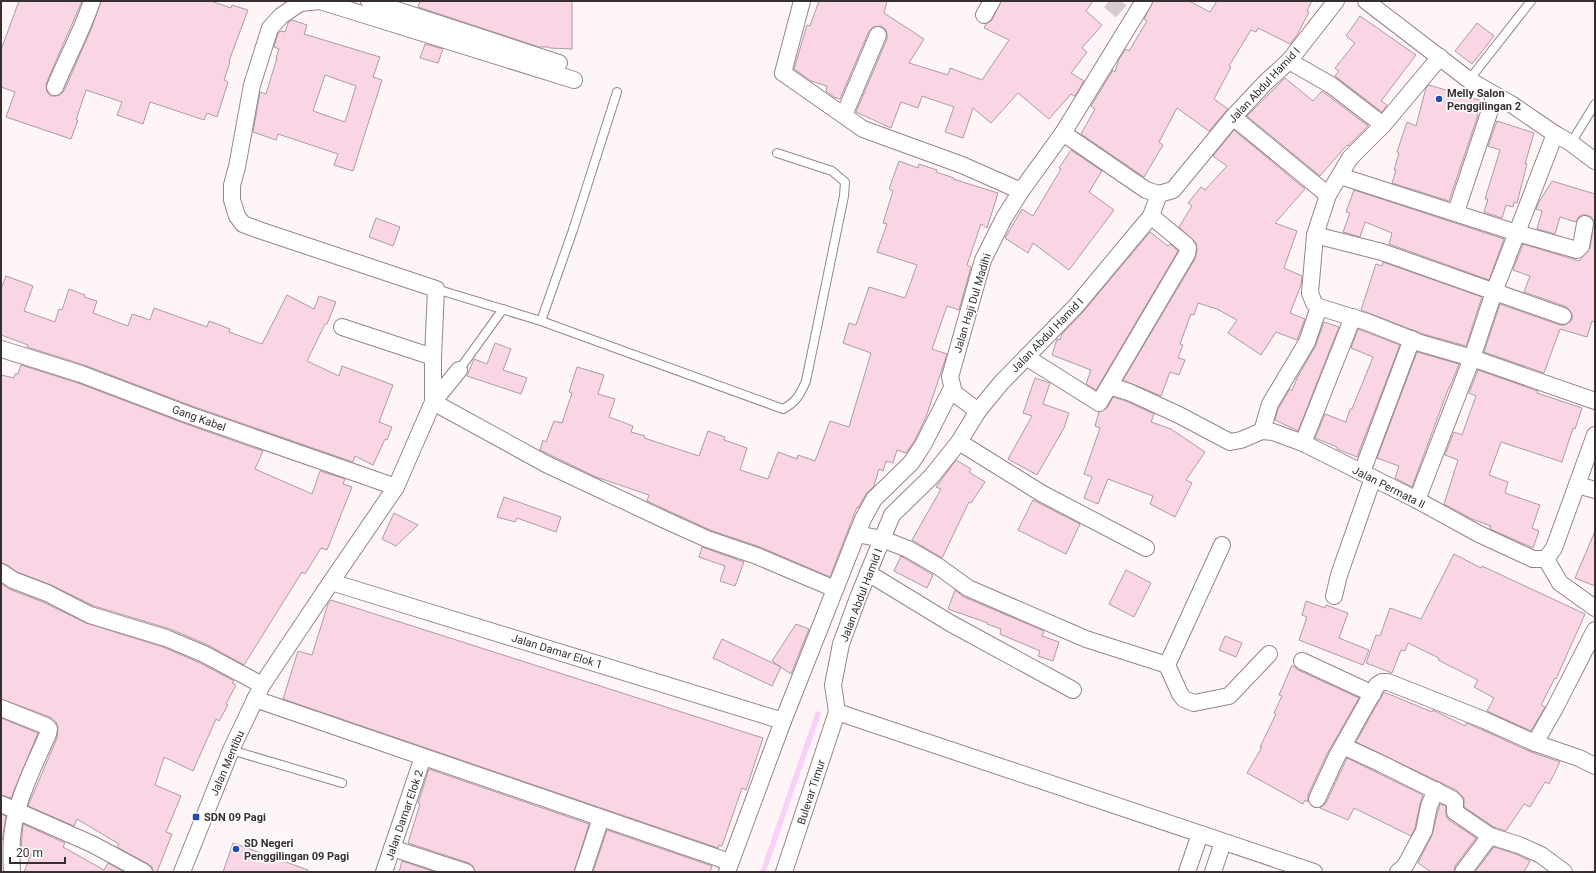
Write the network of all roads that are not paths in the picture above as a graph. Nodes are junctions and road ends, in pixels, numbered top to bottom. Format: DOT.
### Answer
graph roads {
  1 [pos="92,1"];
  2 [pos="369,1"];
  3 [pos="802,1"];
  4 [pos="992,1"];
  5 [pos="1144,1"];
  6 [pos="1336,1"];
  7 [pos="1366,1"];
  8 [pos="1531,1"];
  9 [pos="984,15"];
  10 [pos="878,35"];
  11 [pos="1440,57"];
  12 [pos="1289,61"];
  13 [pos="559,63"];
  14 [pos="574,80"];
  15 [pos="1469,80"];
  16 [pos="55,87"];
  17 [pos="617,92"];
  18 [pos="1495,95"];
  19 [pos="1595,104"];
  20 [pos="844,115"];
  21 [pos="1233,117"];
  22 [pos="1383,125"];
  23 [pos="1063,133"];
  24 [pos="1555,134"];
  25 [pos="1571,143"];
  26 [pos="777,153"];
  27 [pos="1595,161"];
  28 [pos="1340,176"];
  29 [pos="1021,191"];
  30 [pos="1159,194"];
  31 [pos="1328,195"];
  32 [pos="1456,212"];
  33 [pos="1151,216"];
  34 [pos="1585,224"];
  35 [pos="1517,233"];
  36 [pos="1315,235"];
  37 [pos="436,289"];
  38 [pos="1494,292"];
  39 [pos="1318,307"];
  40 [pos="503,309"];
  41 [pos="1563,316"];
  42 [pos="1353,317"];
  43 [pos="541,321"];
  44 [pos="342,327"];
  45 [pos="1412,339"];
  46 [pos="1,348"];
  47 [pos="433,357"];
  48 [pos="1026,357"];
  49 [pos="1472,358"];
  50 [pos="459,370"];
  51 [pos="1109,386"];
  52 [pos="953,390"];
  53 [pos="1595,401"];
  54 [pos="433,402"];
  55 [pos="978,410"];
  56 [pos="1262,431"];
  57 [pos="1595,436"];
  58 [pos="959,442"];
  59 [pos="1303,443"];
  60 [pos="1368,475"];
  61 [pos="1578,485"];
  62 [pos="396,487"];
  63 [pos="1595,490"];
  64 [pos="1417,500"];
  65 [pos="857,534"];
  66 [pos="882,539"];
  67 [pos="1222,545"];
  68 [pos="1146,548"];
  69 [pos="1546,559"];
  70 [pos="1,572"];
  71 [pos="868,573"];
  72 [pos="331,582"];
  73 [pos="835,589"];
  74 [pos="1334,596"];
  75 [pos="1595,608"];
  76 [pos="1595,630"];
  77 [pos="1269,654"];
  78 [pos="1302,661"];
  79 [pos="1167,665"];
  80 [pos="262,685"];
  81 [pos="1073,690"];
  82 [pos="1373,694"];
  83 [pos="255,699"];
  84 [pos="1,708"];
  85 [pos="837,712"];
  86 [pos="783,721"];
  87 [pos="1535,743"];
  88 [pos="1343,746"];
  89 [pos="231,750"];
  90 [pos="423,757"];
  91 [pos="1595,766"];
  92 [pos="342,783"];
  93 [pos="1436,790"];
  94 [pos="1316,799"];
  95 [pos="1,804"];
  96 [pos="17,811"];
  97 [pos="601,818"];
  98 [pos="1200,834"];
  99 [pos="1490,836"];
  100 [pos="1224,842"];
  101 [pos="392,848"];
  102 [pos="729,867"];
  103 [pos="12,872"];
  104 [pos="144,872"];
  105 [pos="182,872"];
  106 [pos="384,872"];
  107 [pos="466,872"];
  108 [pos="583,872"];
  109 [pos="784,872"];
  110 [pos="1187,872"];
  111 [pos="1213,872"];
  112 [pos="1314,872"];
  113 [pos="1398,872"];
  114 [pos="1463,872"];
  115 [pos="1564,872"];
  1 -- 16 [label="street"];
  2 -- 13 [label="street"];
  3 -- 20 [label="street"];
  4 -- 9 [label="street"];
  5 -- 23 [label="street, Jalan Haji Dul Madihi"];
  6 -- 12 [label="street, Jalan Abdul Hamid I"];
  7 -- 11 [label="street"];
  8 -- 15 [label="lane"];
  10 -- 20 [label="street"];
  11 -- 15 [label="street"];
  11 -- 22 [label="street"];
  12 -- 21 [label="street, Jalan Abdul Hamid I"];
  12 -- 22 [label="street"];
  14 -- 37 [label="street"];
  15 -- 18 [label="street"];
  17 -- 43 [label="lane"];
  18 -- 24 [label="street"];
  18 -- 32 [label="street"];
  19 -- 25 [label="lane"];
  20 -- 29 [label="street"];
  21 -- 30 [label="street, Jalan Abdul Hamid I"];
  21 -- 31 [label="street"];
  22 -- 28 [label="street"];
  23 -- 29 [label="street, Jalan Haji Dul Madihi"];
  23 -- 30 [label="street"];
  24 -- 25 [label="street"];
  24 -- 35 [label="street"];
  25 -- 27 [label="street"];
  26 -- 43 [label="lane"];
  28 -- 31 [label="street"];
  28 -- 32 [label="street"];
  29 -- 52 [label="street, Jalan Haji Dul Madihi"];
  30 -- 33 [label="street, Jalan Abdul Hamid I"];
  31 -- 36 [label="street"];
  32 -- 35 [label="street"];
  33 -- 48 [label="street, Jalan Abdul Hamid I"];
  33 -- 51 [label="street"];
  34 -- 35 [label="street"];
  35 -- 38 [label="street"];
  36 -- 38 [label="street"];
  36 -- 39 [label="street"];
  37 -- 40 [label="lane"];
  37 -- 47 [label="street"];
  38 -- 41 [label="street"];
  38 -- 49 [label="street"];
  39 -- 42 [label="street"];
  39 -- 56 [label="street"];
  40 -- 43 [label="lane"];
  40 -- 50 [label="lane"];
  42 -- 45 [label="street"];
  42 -- 59 [label="street"];
  44 -- 47 [label="street"];
  45 -- 49 [label="street"];
  45 -- 60 [label="street"];
  46 -- 62 [label="street, Gang Kabel"];
  47 -- 54 [label="street"];
  48 -- 51 [label="street"];
  48 -- 55 [label="street, Jalan Abdul Hamid I"];
  49 -- 53 [label="street"];
  49 -- 64 [label="street"];
  50 -- 54 [label="street"];
  51 -- 56 [label="street"];
  52 -- 55 [label="street"];
  52 -- 65 [label="street"];
  54 -- 62 [label="street"];
  54 -- 73 [label="street"];
  55 -- 58 [label="street, Jalan Abdul Hamid I"];
  56 -- 59 [label="street, Jalan Permata II"];
  57 -- 61 [label="street"];
  58 -- 66 [label="street, Jalan Abdul Hamid I"];
  58 -- 68 [label="street"];
  59 -- 60 [label="street, Jalan Permata II"];
  60 -- 64 [label="street, Jalan Permata II"];
  60 -- 74 [label="street"];
  61 -- 63 [label="street"];
  61 -- 69 [label="street"];
  62 -- 72 [label="street"];
  64 -- 69 [label="street, Jalan Permata II"];
  65 -- 66 [label="street"];
  65 -- 73 [label="street"];
  66 -- 71 [label="street, Jalan Abdul Hamid I"];
  66 -- 79 [label="street"];
  67 -- 79 [label="street"];
  69 -- 75 [label="street"];
  70 -- 80 [label="street"];
  71 -- 81 [label="street"];
  71 -- 85 [label="street, Jalan Abdul Hamid I"];
  72 -- 80 [label="street"];
  72 -- 86 [label="street, Jalan Damar Elok 1"];
  73 -- 86 [label="street"];
  76 -- 87 [label="street"];
  77 -- 79 [label="street"];
  78 -- 82 [label="street"];
  80 -- 83 [label="street"];
  82 -- 87 [label="street"];
  82 -- 88 [label="street"];
  83 -- 89 [label="street, Jalan Mentibu"];
  83 -- 90 [label="street"];
  84 -- 96 [label="street"];
  85 -- 98 [label="street"];
  85 -- 109 [label="street, Bulevar Timur"];
  86 -- 102 [label="street"];
  87 -- 91 [label="street"];
  88 -- 93 [label="street"];
  88 -- 94 [label="street"];
  89 -- 92 [label="lane"];
  89 -- 105 [label="street, Jalan Mentibu"];
  90 -- 97 [label="street"];
  90 -- 101 [label="street, Jalan Damar Elok 2"];
  93 -- 99 [label="street"];
  93 -- 113 [label="street"];
  95 -- 96 [label="street"];
  96 -- 103 [label="street"];
  96 -- 104 [label="street"];
  97 -- 102 [label="street"];
  97 -- 108 [label="street"];
  98 -- 100 [label="street"];
  98 -- 110 [label="street"];
  99 -- 114 [label="street"];
  99 -- 115 [label="street"];
  100 -- 111 [label="street"];
  100 -- 112 [label="street"];
  101 -- 106 [label="street, Jalan Damar Elok 2"];
  101 -- 107 [label="street"];
}
